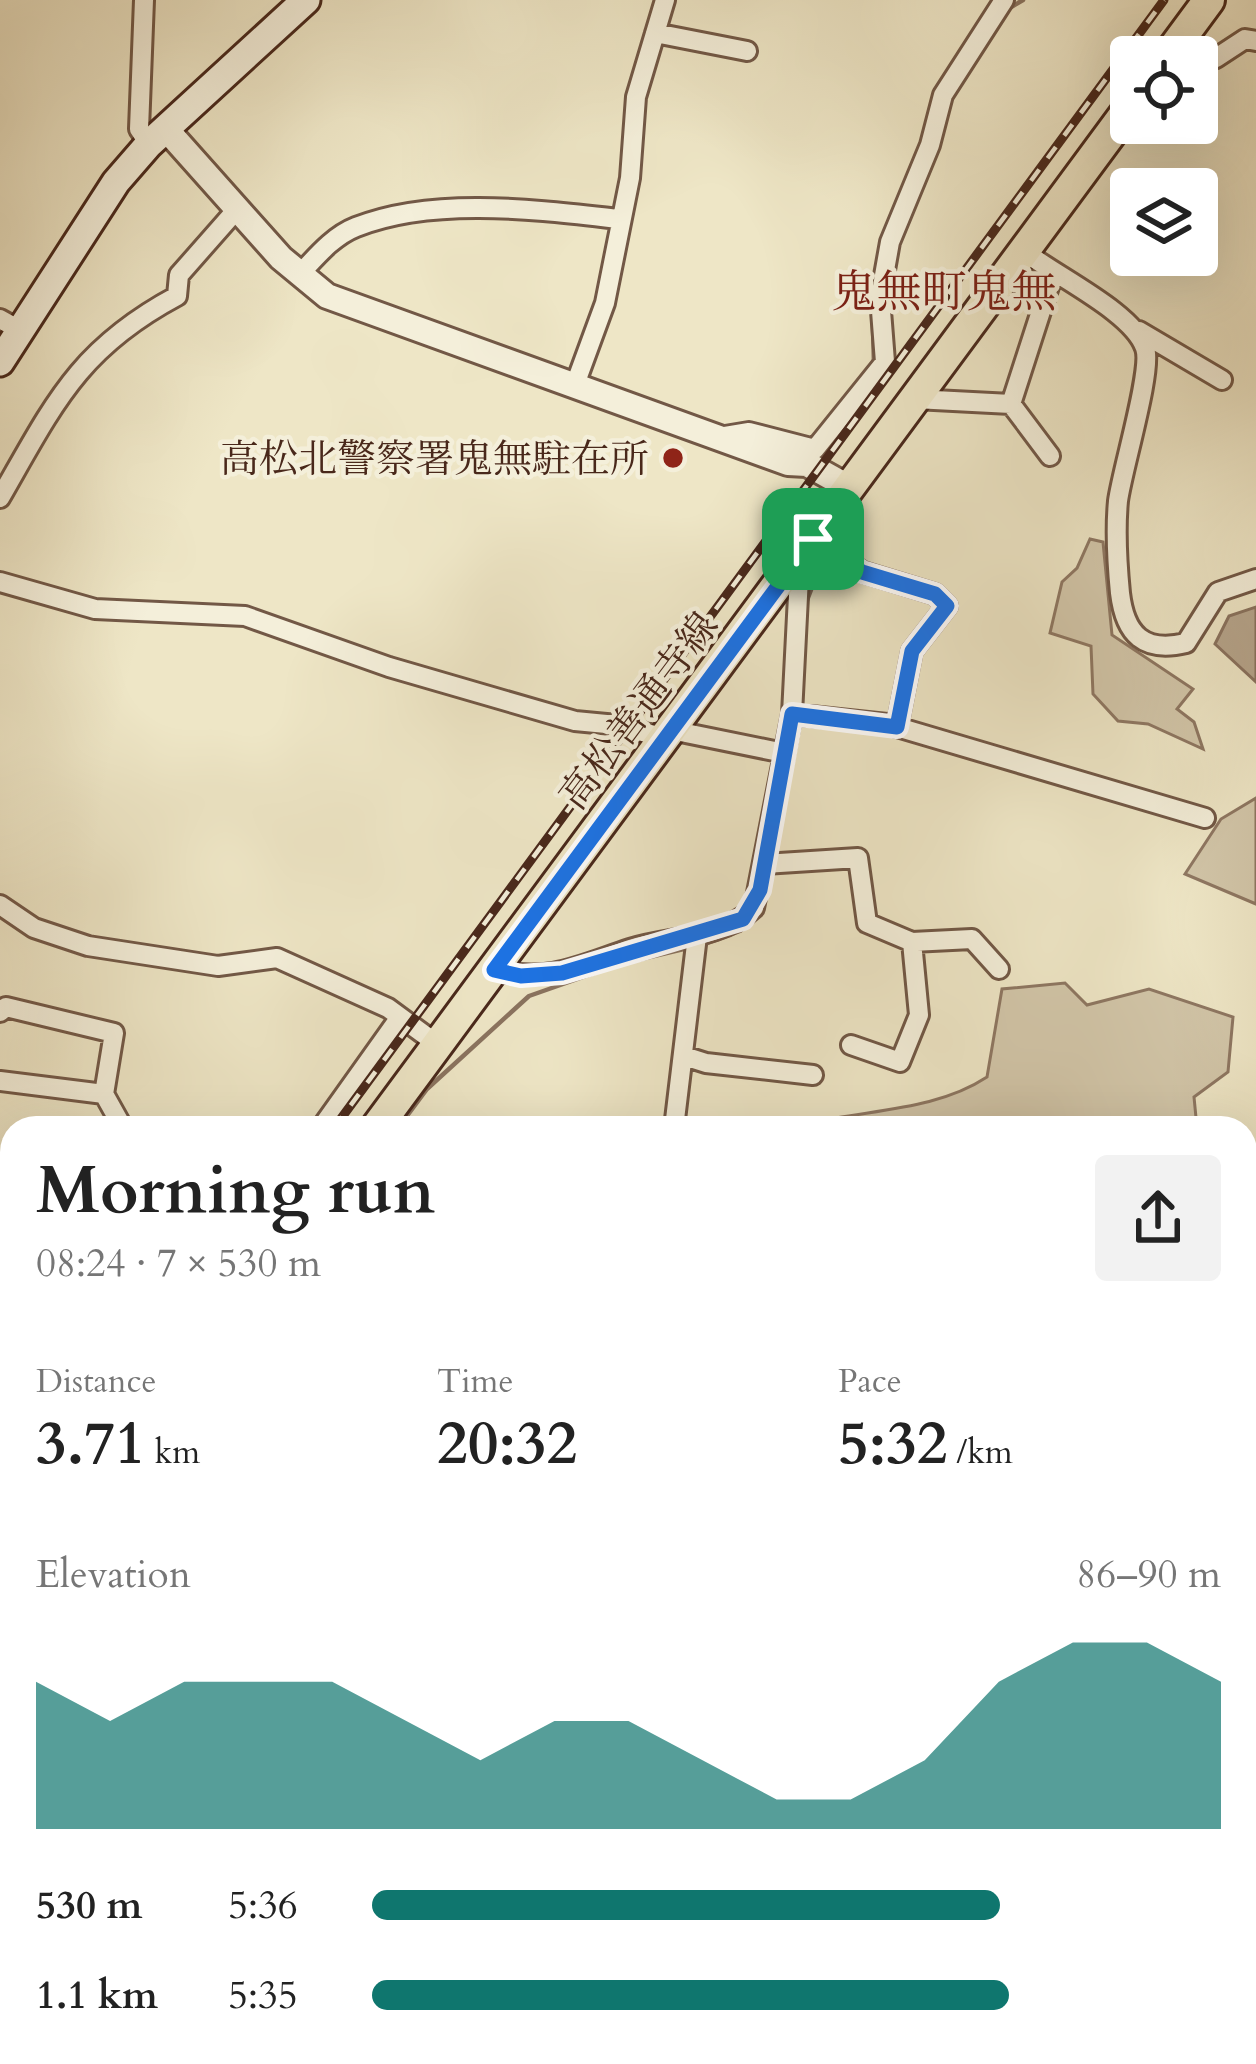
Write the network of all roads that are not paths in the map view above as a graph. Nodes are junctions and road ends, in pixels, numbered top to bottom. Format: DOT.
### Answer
graph roads {
  1 [pos="144,0"];
  2 [pos="307,0"];
  3 [pos="665,0"];
  4 [pos="1004,0"];
  5 [pos="1209,0"];
  6 [pos="655,33"];
  7 [pos="1182,36"];
  8 [pos="1256,41"];
  9 [pos="748,51"];
  10 [pos="1218,57"];
  11 [pos="1110,134"];
  12 [pos="157,136"];
  13 [pos="238,208"];
  14 [pos="620,219"];
  15 [pos="1024,251"];
  16 [pos="1052,274"];
  17 [pos="299,275"];
  18 [pos="9,324"];
  19 [pos="1135,328"];
  20 [pos="0,362"];
  21 [pos="1222,380"];
  22 [pos="576,382"];
  23 [pos="915,399"];
  24 [pos="1011,404"];
  25 [pos="717,437"];
  26 [pos="1050,456"];
  27 [pos="850,488"];
  28 [pos="0,498"];
  29 [pos="806,548"];
  30 [pos="1256,579"];
  31 [pos="0,583"];
  32 [pos="792,714"];
  33 [pos="897,727"];
  34 [pos="668,734"];
  35 [pos="784,753"];
  36 [pos="1205,818"];
  37 [pos="764,864"];
  38 [pos="0,904"];
  39 [pos="697,936"];
  40 [pos="912,942"];
  41 [pos="999,969"];
  42 [pos="494,970"];
  43 [pos="0,1012"];
  44 [pos="400,1017"];
  45 [pos="437,1045"];
  46 [pos="850,1045"];
  47 [pos="684,1056"];
  48 [pos="812,1075"];
  49 [pos="0,1081"];
  50 [pos="104,1094"];
  51 [pos="116,1116"];
  52 [pos="330,1116"];
  53 [pos="395,1116"];
  54 [pos="676,1116"];
  1 -- 12 [label="street"];
  2 -- 12 [label="main road"];
  3 -- 6 [label="street"];
  4 -- 25 [label="street"];
  5 -- 7 [label="main road"];
  6 -- 9 [label="street"];
  6 -- 14 [label="street"];
  8 -- 10 [label="street"];
  11 -- 15 [label="main road, 高松善通寺線"];
  12 -- 13 [label="street"];
  12 -- 18 [label="main road"];
  13 -- 17 [label="street"];
  13 -- 28 [label="street"];
  14 -- 17 [label="street"];
  14 -- 22 [label="street"];
  15 -- 16 [label="street"];
  15 -- 23 [label="main road, 高松善通寺線"];
  16 -- 19 [label="street"];
  16 -- 24 [label="street"];
  17 -- 22 [label="street"];
  18 -- 20 [label="main road"];
  19 -- 21 [label="street"];
  19 -- 30 [label="street"];
  22 -- 25 [label="street"];
  23 -- 24 [label="street"];
  23 -- 27 [label="main road, 高松善通寺線"];
  24 -- 26 [label="street"];
  25 -- 27 [label="street"];
  27 -- 29 [label="main road, 高松善通寺線"];
  29 -- 32 [label="street"];
  29 -- 33 [label="street"];
  29 -- 34 [label="main road, 高松善通寺線"];
  31 -- 34 [label="street"];
  32 -- 33 [label="street"];
  32 -- 35 [label="street"];
  33 -- 36 [label="street"];
  34 -- 35 [label="street"];
  34 -- 42 [label="main road, 高松善通寺線"];
  35 -- 37 [label="street"];
  37 -- 39 [label="street"];
  37 -- 40 [label="street"];
  38 -- 44 [label="street"];
  39 -- 42 [label="street"];
  39 -- 47 [label="street"];
  40 -- 41 [label="street"];
  40 -- 46 [label="street"];
  42 -- 45 [label="main road, 高松善通寺線"];
  43 -- 50 [label="street"];
  44 -- 45 [label="street"];
  44 -- 52 [label="street"];
  45 -- 53 [label="main road, 高松善通寺線"];
  47 -- 48 [label="street"];
  47 -- 54 [label="street"];
  49 -- 50 [label="street"];
  50 -- 51 [label="street"];
}
